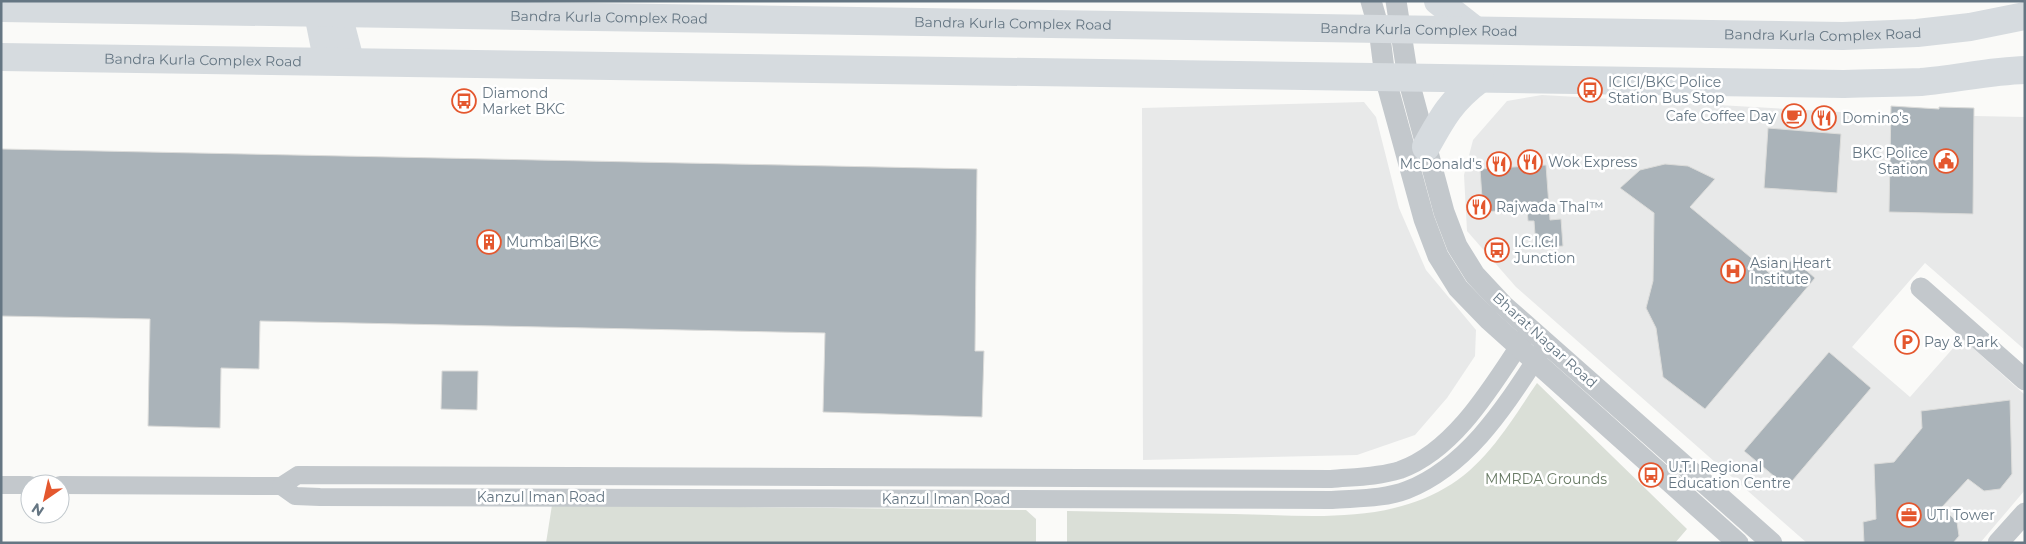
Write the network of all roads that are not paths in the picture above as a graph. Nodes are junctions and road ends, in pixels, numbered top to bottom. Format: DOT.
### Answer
graph roads {
  1 [pos="1371,1"];
  2 [pos="1396,1"];
  3 [pos="1438,1"];
  4 [pos="230,6"];
  5 [pos="327,7"];
  6 [pos="1,8"];
  7 [pos="2025,16"];
  8 [pos="1390,29"];
  9 [pos="1475,30"];
  10 [pos="1,56"];
  11 [pos="326,61"];
  12 [pos="352,62"];
  13 [pos="2025,70"];
  14 [pos="1396,78"];
  15 [pos="1480,79"];
  16 [pos="1426,147"];
  17 [pos="1921,288"];
  18 [pos="1530,328"];
  19 [pos="1546,343"];
  20 [pos="1518,346"];
  21 [pos="1534,361"];
  22 [pos="2025,380"];
  23 [pos="1,485"];
  24 [pos="20,485"];
  25 [pos="70,485"];
  26 [pos="281,486"];
  27 [pos="2025,513"];
  28 [pos="1738,543"];
  29 [pos="1772,543"];
  30 [pos="1998,543"];
  1 -- 8 [label="street"];
  2 -- 8 [label="street"];
  3 -- 9 [label="main road"];
  4 -- 5 [label="main road, Bandra Kurla Complex Road"];
  4 -- 6 [label="main road, Bandra Kurla Complex Road"];
  5 -- 8 [label="main road, Bandra Kurla Complex Road"];
  5 -- 11 [label="main road"];
  5 -- 12 [label="main road"];
  7 -- 9 [label="main road, Bandra Kurla Complex Road"];
  8 -- 9 [label="main road, Bandra Kurla Complex Road"];
  8 -- 14 [label="street"];
  10 -- 11 [label="main road, Bandra Kurla Complex Road"];
  11 -- 12 [label="main road, Bandra Kurla Complex Road"];
  12 -- 14 [label="main road, Bandra Kurla Complex Road"];
  13 -- 15 [label="main road, Bandra Kurla Complex Road"];
  14 -- 15 [label="main road, Bandra Kurla Complex Road"];
  14 -- 16 [label="street, Bharat Nagar Road"];
  14 -- 20 [label="street, Bharat Nagar Road"];
  15 -- 16 [label="main road"];
  16 -- 18 [label="street, Bharat Nagar Road"];
  17 -- 22 [label="street"];
  18 -- 19 [label="street, Bharat Nagar Road"];
  18 -- 20 [label="street, Kanzul Iman Road"];
  19 -- 21 [label="street, Kanzul Iman Road"];
  19 -- 29 [label="street, Bharat Nagar Road"];
  20 -- 21 [label="street, Bharat Nagar Road"];
  20 -- 26 [label="street, Kanzul Iman Road"];
  21 -- 26 [label="street, Kanzul Iman Road"];
  21 -- 28 [label="street, Bharat Nagar Road"];
  23 -- 24 [label="street"];
  25 -- 26 [label="street, Kanzul Iman Road"];
  27 -- 30 [label="street"];
}
